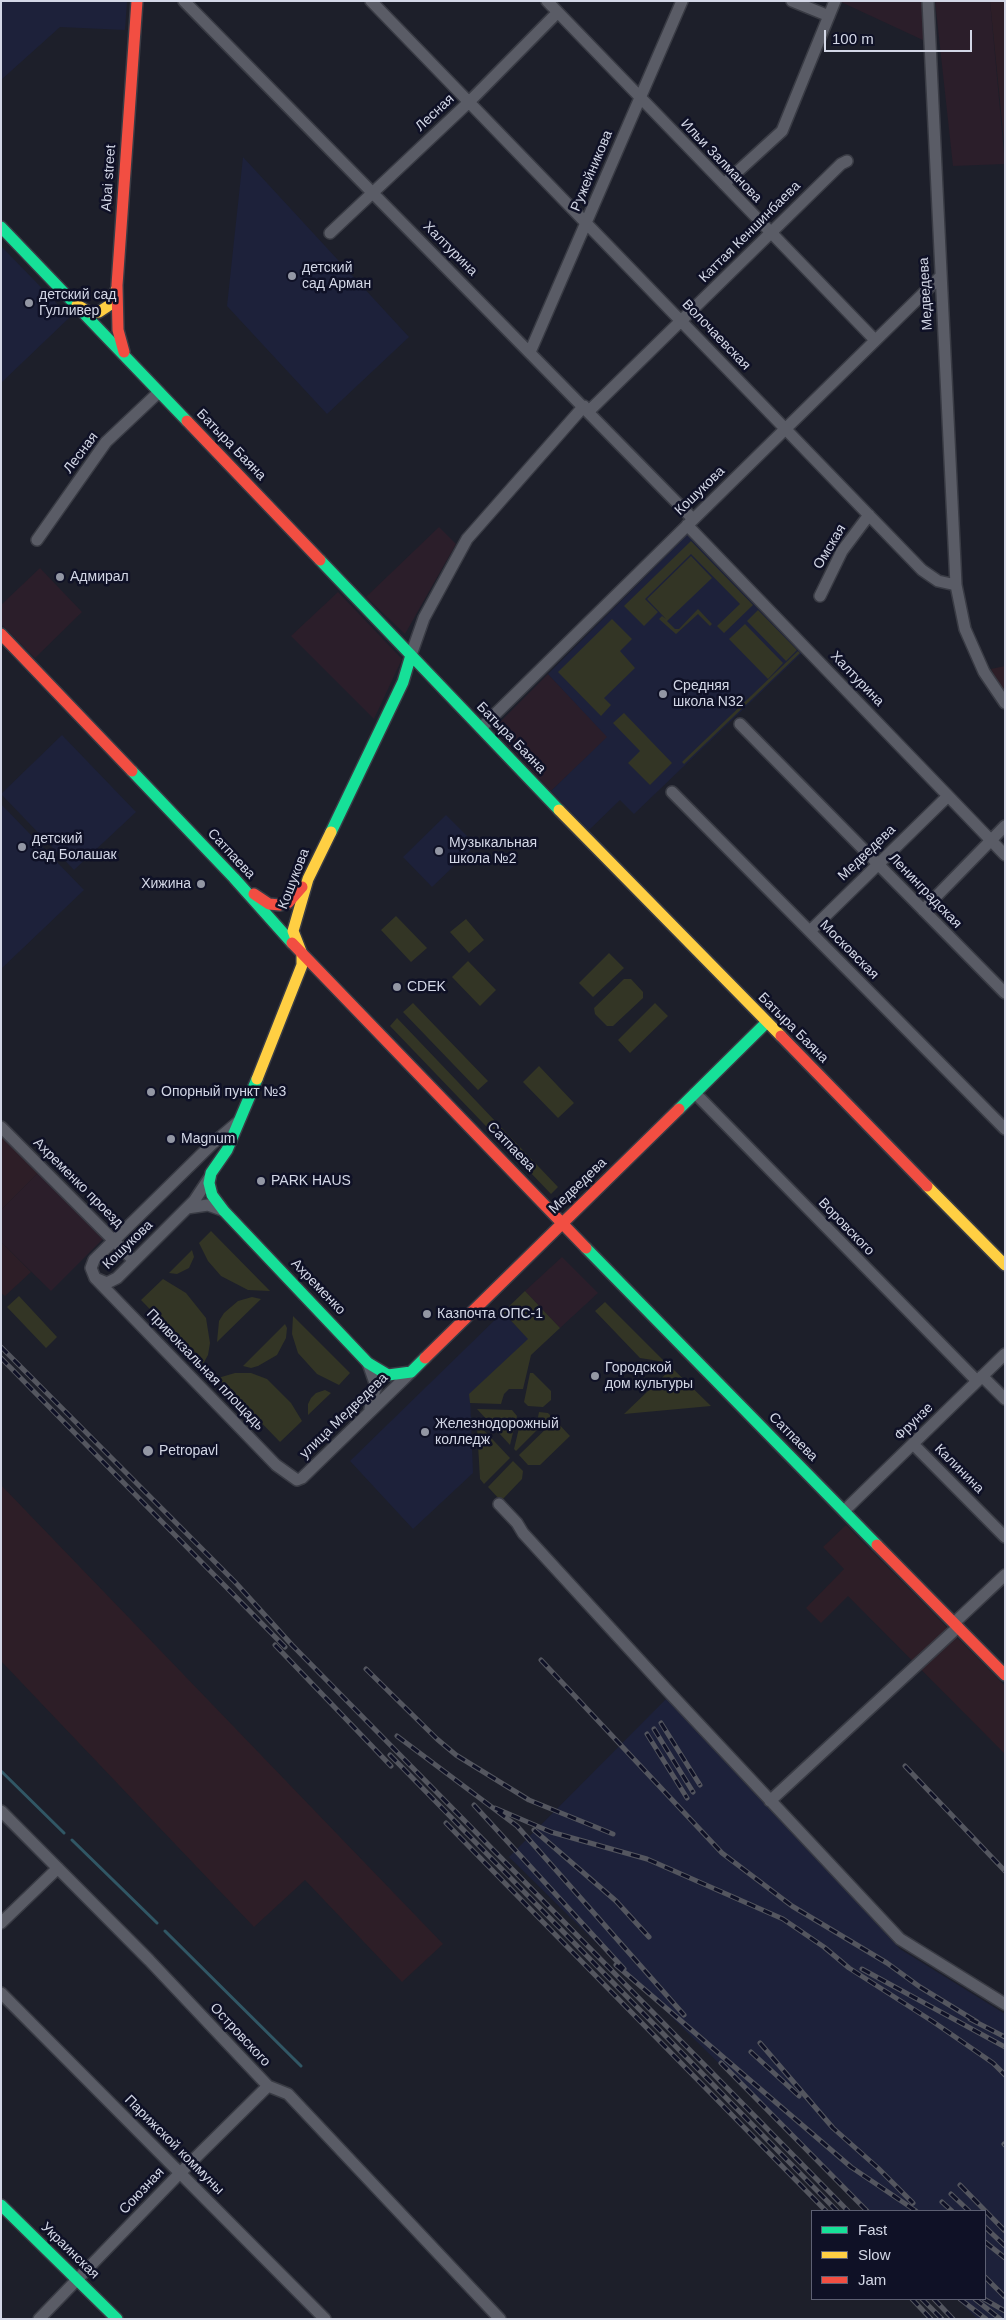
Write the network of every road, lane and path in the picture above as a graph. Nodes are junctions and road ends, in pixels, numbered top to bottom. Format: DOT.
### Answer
graph roads {
  1 [pos="137,1"];
  2 [pos="371,1"];
  3 [pos="547,1"];
  4 [pos="682,1"];
  5 [pos="792,1"];
  6 [pos="835,1"];
  7 [pos="928,1"];
  8 [pos="192,4"];
  9 [pos="557,12"];
  10 [pos="829,16"];
  11 [pos="639,98"];
  12 [pos="469,102"];
  13 [pos="847,161"];
  14 [pos="724,184"];
  15 [pos="373,192"];
  16 [pos="587,223"];
  17 [pos="1,227"];
  18 [pos="330,233"];
  19 [pos="770,233"];
  20 [pos="940,277"];
  21 [pos="117,285"];
  22 [pos="73,303"];
  23 [pos="682,320"];
  24 [pos="875,340"];
  25 [pos="530,352"];
  26 [pos="125,356"];
  27 [pos="159,392"];
  28 [pos="587,409"];
  29 [pos="784,429"];
  30 [pos="869,515"];
  31 [pos="690,522"];
  32 [pos="37,540"];
  33 [pos="956,585"];
  34 [pos="820,596"];
  35 [pos="1,634"];
  36 [pos="410,655"];
  37 [pos="429,675"];
  38 [pos="403,682"];
  39 [pos="1005,704"];
  40 [pos="740,724"];
  41 [pos="481,728"];
  42 [pos="672,792"];
  43 [pos="947,797"];
  44 [pos="1005,826"];
  45 [pos="991,840"];
  46 [pos="1005,855"];
  47 [pos="877,863"];
  48 [pos="308,879"];
  49 [pos="238,883"];
  50 [pos="298,908"];
  51 [pos="923,910"];
  52 [pos="268,917"];
  53 [pos="810,932"];
  54 [pos="302,954"];
  55 [pos="1005,993"];
  56 [pos="767,1022"];
  57 [pos="695,1092"];
  58 [pos="241,1120"];
  59 [pos="1,1127"];
  60 [pos="1005,1129"];
  61 [pos="210,1177"];
  62 [pos="187,1208"];
  63 [pos="224,1211"];
  64 [pos="562,1223"];
  65 [pos="114,1240"];
  66 [pos="134,1261"];
  67 [pos="1005,1264"];
  68 [pos="95,1278"];
  69 [pos="1005,1354"];
  70 [pos="368,1362"];
  71 [pos="411,1372"];
  72 [pos="980,1379"];
  73 [pos="1005,1399"];
  74 [pos="368,1414"];
  75 [pos="913,1444"];
  76 [pos="297,1480"];
  77 [pos="499,1504"];
  78 [pos="844,1511"];
  79 [pos="1005,1537"];
  80 [pos="1005,1575"];
  81 [pos="956,1625"];
  82 [pos="1005,1675"];
  83 [pos="770,1801"];
  84 [pos="1,1811"];
  85 [pos="58,1868"];
  86 [pos="1,1924"];
  87 [pos="1,1993"];
  88 [pos="1005,2004"];
  89 [pos="268,2086"];
  90 [pos="180,2172"];
  91 [pos="1,2205"];
  92 [pos="78,2280"];
  93 [pos="39,2319"];
  94 [pos="117,2319"];
  95 [pos="324,2319"];
  96 [pos="500,2319"];
  1 -- 21 [label="street, Abai street"];
  2 -- 12 [label="street, Волочаевская"];
  3 -- 9 [label="street, Ильи Залманова"];
  4 -- 11 [label="street, Ружейникова"];
  5 -- 10 [label="street"];
  6 -- 10 [label="street"];
  7 -- 20 [label="street, Медведева"];
  8 -- 15 [label="street, Халтурина"];
  9 -- 11 [label="street, Ильи Залманова"];
  9 -- 12 [label="street, Лесная"];
  10 -- 14 [label="street"];
  11 -- 14 [label="street, Ильи Залманова"];
  11 -- 16 [label="street, Ружейникова"];
  12 -- 15 [label="street, Лесная"];
  12 -- 16 [label="street, Волочаевская"];
  13 -- 19 [label="street, Каттая Кеншинбаева"];
  14 -- 19 [label="street, Ильи Залманова"];
  15 -- 18 [label="street, Лесная"];
  15 -- 25 [label="street, Халтурина"];
  16 -- 23 [label="street, Волочаевская"];
  16 -- 25 [label="street, Ружейникова"];
  17 -- 22 [label="street, Батыра Баяна"];
  19 -- 23 [label="street, Каттая Кеншинбаева"];
  19 -- 24 [label="street, Ильи Залманова"];
  20 -- 24 [label="street, Кошукова"];
  20 -- 33 [label="street, Медведева"];
  21 -- 22 [label="street"];
  21 -- 26 [label="street, Abai street"];
  22 -- 26 [label="street, Батыра Баяна"];
  23 -- 28 [label="street, Каттая Кеншинбаева"];
  23 -- 29 [label="street, Волочаевская"];
  24 -- 29 [label="street, Кошукова"];
  25 -- 28 [label="street, Халтурина"];
  26 -- 27 [label="street, Батыра Баяна"];
  27 -- 32 [label="street, Лесная"];
  27 -- 36 [label="street, Батыра Баяна"];
  28 -- 31 [label="street, Халтурина"];
  28 -- 36 [label="street, Каттая Кеншинбаева"];
  29 -- 30 [label="street, Волочаевская"];
  29 -- 31 [label="street, Кошукова"];
  30 -- 33 [label="street, Волочаевская"];
  30 -- 34 [label="street, Омская"];
  31 -- 41 [label="street, Кошукова"];
  31 -- 43 [label="street, Халтурина"];
  33 -- 39 [label="street"];
  35 -- 49 [label="street, Сатпаева"];
  36 -- 37 [label="street, Батыра Баяна"];
  36 -- 38 [label="street, Кошукова"];
  37 -- 38 [label="street"];
  37 -- 41 [label="street, Батыра Баяна"];
  38 -- 48 [label="street, Кошукова"];
  40 -- 47 [label="street, Ленинградская"];
  41 -- 56 [label="street, Батыра Баяна"];
  42 -- 53 [label="street, Московская"];
  43 -- 45 [label="street, Халтурина"];
  43 -- 47 [label="street, Медведева"];
  44 -- 45 [label="street"];
  45 -- 46 [label="street, Халтурина"];
  45 -- 51 [label="street"];
  47 -- 51 [label="street, Ленинградская"];
  47 -- 53 [label="street, Медведева"];
  48 -- 49 [label="street"];
  48 -- 50 [label="street, Кошукова"];
  49 -- 52 [label="street, Сатпаева"];
  50 -- 52 [label="street"];
  50 -- 54 [label="street, Кошукова"];
  51 -- 55 [label="street, Ленинградская"];
  52 -- 54 [label="street, Сатпаева"];
  53 -- 60 [label="street, Московская"];
  54 -- 58 [label="street, Кошукова"];
  54 -- 64 [label="street, Сатпаева"];
  56 -- 57 [label="street, Медведева"];
  56 -- 67 [label="street, Батыра Баяна"];
  57 -- 64 [label="street, Медведева"];
  57 -- 72 [label="street, Воровского"];
  58 -- 61 [label="street, Кошукова"];
  58 -- 65 [label="street, Кошукова"];
  59 -- 65 [label="street, Ахременко проезд"];
  61 -- 62 [label="street, Кошукова"];
  61 -- 63 [label="street, Ахременко"];
  62 -- 63 [label="street"];
  62 -- 66 [label="street, Кошукова"];
  63 -- 70 [label="street, Ахременко"];
  64 -- 71 [label="street, Медведева"];
  64 -- 78 [label="street, Сатпаева"];
  65 -- 66 [label="street, Ахременко проезд"];
  65 -- 68 [label="street, Кошукова"];
  66 -- 68 [label="street, Кошукова"];
  68 -- 76 [label="street, Привокзальная площадь"];
  69 -- 72 [label="street, Фрунзе"];
  70 -- 71 [label="street, Ахременко"];
  70 -- 74 [label="street"];
  71 -- 74 [label="street, улица Медведева"];
  72 -- 73 [label="street, Воровского"];
  72 -- 75 [label="street, Фрунзе"];
  74 -- 76 [label="street, улица Медведева"];
  75 -- 78 [label="street, Фрунзе"];
  75 -- 79 [label="street, Калинина"];
  77 -- 83 [label="street"];
  78 -- 81 [label="street, Сатпаева"];
  80 -- 81 [label="street"];
  81 -- 82 [label="street, Сатпаева"];
  81 -- 83 [label="street"];
  83 -- 88 [label="street"];
  84 -- 85 [label="street, Островского"];
  85 -- 86 [label="street"];
  85 -- 89 [label="street, Островского"];
  87 -- 90 [label="street, Парижской коммуны"];
  89 -- 90 [label="street, Союзная"];
  89 -- 96 [label="street, Островского"];
  90 -- 92 [label="street, Союзная"];
  90 -- 95 [label="street, Парижской коммуны"];
  91 -- 92 [label="street, Украинская"];
  92 -- 93 [label="street, Союзная"];
  92 -- 94 [label="street, Украинская"];
}
